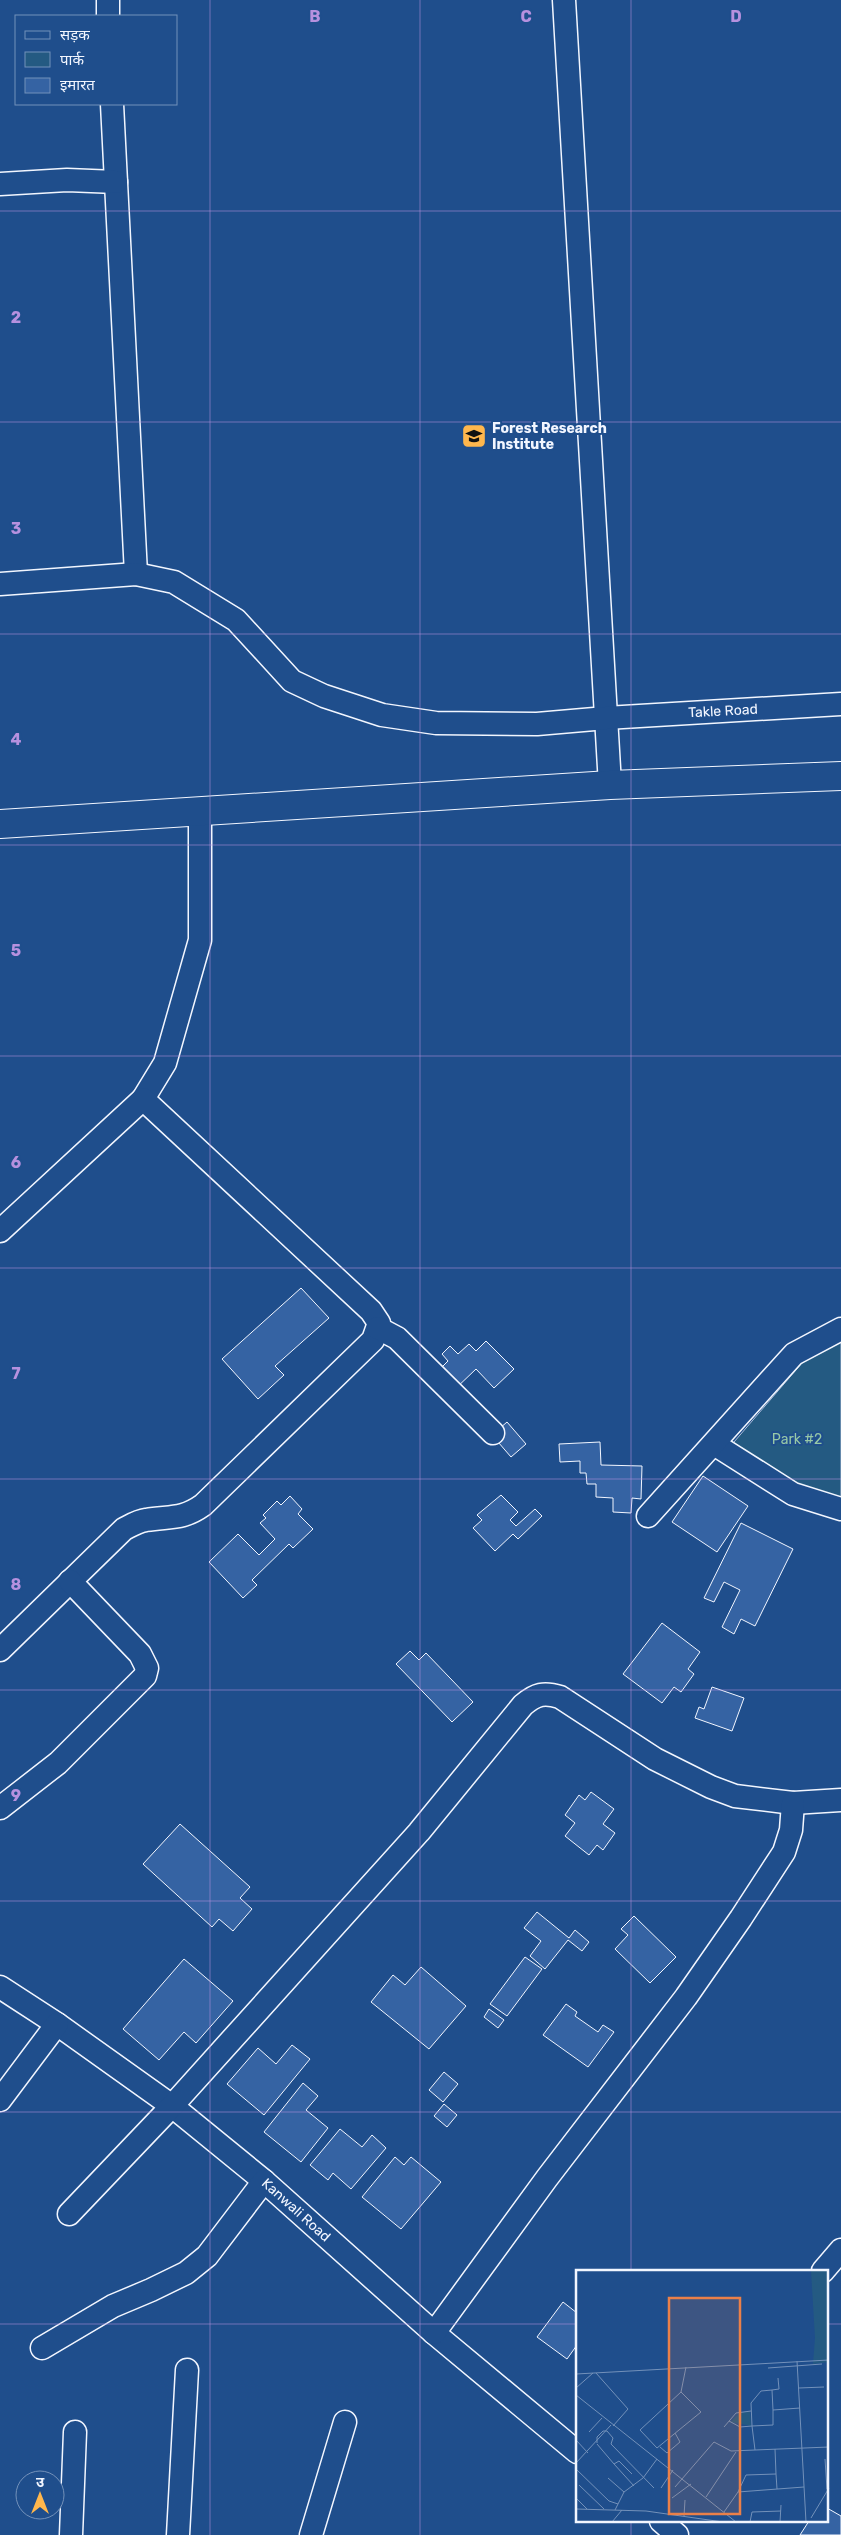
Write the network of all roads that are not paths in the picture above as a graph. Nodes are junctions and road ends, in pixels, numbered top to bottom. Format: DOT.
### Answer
graph roads {
  1 [pos="108,0"];
  2 [pos="564,0"];
  3 [pos="108,15"];
  4 [pos="112,105"];
  5 [pos="116,182"];
  6 [pos="0,184"];
  7 [pos="136,574"];
  8 [pos="0,584"];
  9 [pos="841,704"];
  10 [pos="606,718"];
  11 [pos="841,776"];
  12 [pos="610,785"];
  13 [pos="200,810"];
  14 [pos="0,824"];
  15 [pos="144,1099"];
  16 [pos="0,1231"];
  17 [pos="378,1328"];
  18 [pos="841,1329"];
  19 [pos="493,1433"];
  20 [pos="714,1444"];
  21 [pos="841,1509"];
  22 [pos="648,1516"];
  23 [pos="70,1581"];
  24 [pos="0,1650"];
  25 [pos="841,1800"];
  26 [pos="792,1803"];
  27 [pos="0,1808"];
  28 [pos="0,1988"];
  29 [pos="57,2024"];
  30 [pos="0,2100"];
  31 [pos="172,2106"];
  32 [pos="264,2181"];
  33 [pos="69,2214"];
  34 [pos="841,2250"];
  35 [pos="824,2270"];
  36 [pos="841,2272"];
  37 [pos="828,2275"];
  38 [pos="434,2333"];
  39 [pos="42,2348"];
  40 [pos="187,2370"];
  41 [pos="345,2422"];
  42 [pos="75,2432"];
  43 [pos="576,2451"];
  44 [pos="662,2522"];
  45 [pos="71,2535"];
  46 [pos="178,2535"];
  47 [pos="311,2535"];
  48 [pos="677,2535"];
  1 -- 3 [label="street"];
  2 -- 10 [label="street"];
  4 -- 5 [label="street"];
  5 -- 6 [label="street"];
  5 -- 7 [label="street"];
  7 -- 8 [label="street, Takle Road"];
  7 -- 10 [label="street, Takle Road"];
  9 -- 10 [label="street, Takle Road"];
  10 -- 12 [label="street"];
  11 -- 12 [label="main road"];
  12 -- 13 [label="main road"];
  13 -- 14 [label="main road"];
  13 -- 15 [label="street"];
  15 -- 16 [label="street"];
  15 -- 17 [label="street"];
  17 -- 19 [label="street"];
  17 -- 23 [label="street"];
  18 -- 20 [label="street"];
  20 -- 21 [label="street"];
  20 -- 22 [label="street"];
  23 -- 24 [label="street"];
  23 -- 27 [label="street"];
  25 -- 26 [label="street"];
  26 -- 31 [label="street"];
  26 -- 38 [label="street"];
  28 -- 29 [label="street, Kanwali Road"];
  29 -- 30 [label="street"];
  29 -- 31 [label="street, Kanwali Road"];
  31 -- 32 [label="street, Kanwali Road"];
  31 -- 33 [label="street"];
  32 -- 38 [label="street, Kanwali Road"];
  32 -- 39 [label="street"];
  34 -- 35 [label="street"];
  36 -- 37 [label="street"];
  38 -- 43 [label="street, Kanwali Road"];
  40 -- 46 [label="street"];
  41 -- 47 [label="street"];
  42 -- 45 [label="street"];
  44 -- 48 [label="street"];
}
